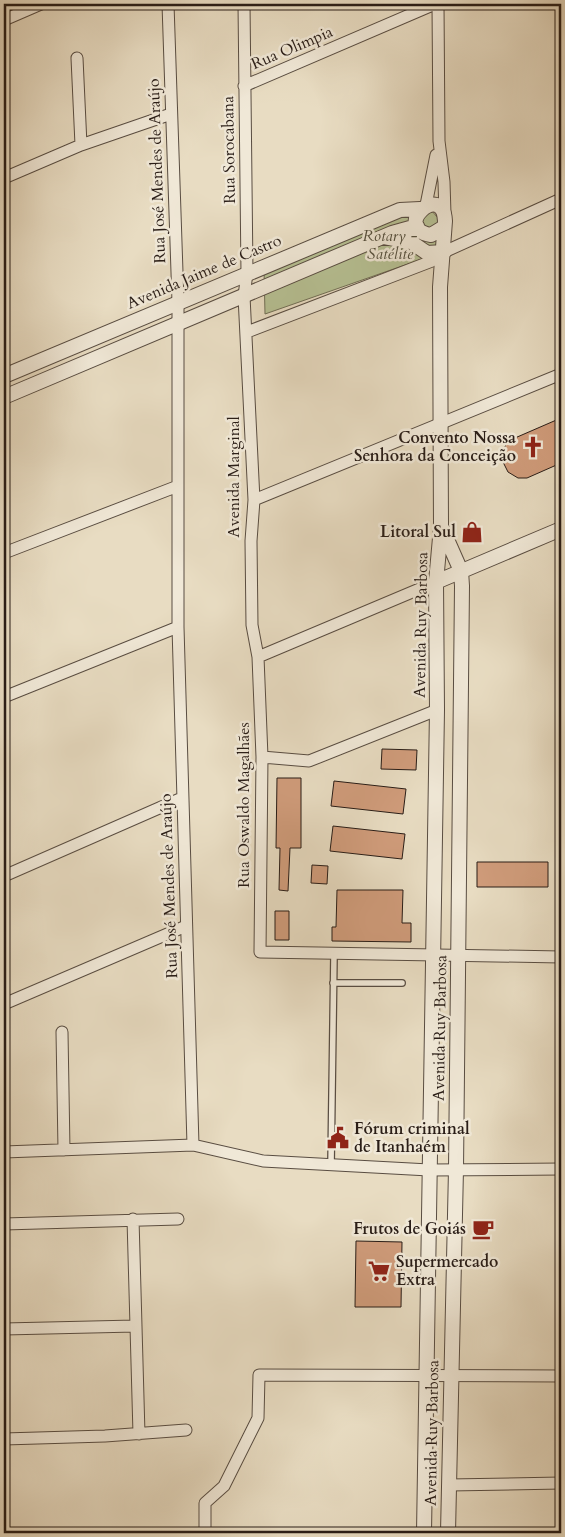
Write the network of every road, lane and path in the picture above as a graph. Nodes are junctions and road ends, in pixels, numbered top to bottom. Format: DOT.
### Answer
graph roads {
  1 [pos="41,4"];
  2 [pos="168,4"];
  3 [pos="244,4"];
  4 [pos="437,4"];
  5 [pos="4,20"];
  6 [pos="77,58"];
  7 [pos="244,86"];
  8 [pos="171,114"];
  9 [pos="439,141"];
  10 [pos="81,145"];
  11 [pos="4,178"];
  12 [pos="561,199"];
  13 [pos="423,207"];
  14 [pos="444,221"];
  15 [pos="419,229"];
  16 [pos="384,238"];
  17 [pos="444,252"];
  18 [pos="429,257"];
  19 [pos="247,273"];
  20 [pos="440,287"];
  21 [pos="244,296"];
  22 [pos="178,302"];
  23 [pos="142,317"];
  24 [pos="176,324"];
  25 [pos="247,332"];
  26 [pos="149,336"];
  27 [pos="561,374"];
  28 [pos="4,376"];
  29 [pos="4,397"];
  30 [pos="440,425"];
  31 [pos="178,486"];
  32 [pos="254,500"];
  33 [pos="441,527"];
  34 [pos="561,529"];
  35 [pos="4,553"];
  36 [pos="461,571"];
  37 [pos="436,582"];
  38 [pos="178,627"];
  39 [pos="258,657"];
  40 [pos="4,697"];
  41 [pos="437,710"];
  42 [pos="262,757"];
  43 [pos="182,798"];
  44 [pos="4,876"];
  45 [pos="186,926"];
  46 [pos="334,954"];
  47 [pos="431,956"];
  48 [pos="458,957"];
  49 [pos="561,957"];
  50 [pos="333,983"];
  51 [pos="402,983"];
  52 [pos="4,1004"];
  53 [pos="62,1032"];
  54 [pos="193,1145"];
  55 [pos="64,1150"];
  56 [pos="4,1152"];
  57 [pos="331,1165"];
  58 [pos="456,1169"];
  59 [pos="561,1169"];
  60 [pos="428,1170"];
  61 [pos="133,1219"];
  62 [pos="178,1219"];
  63 [pos="4,1224"];
  64 [pos="135,1326"];
  65 [pos="4,1329"];
  66 [pos="427,1376"];
  67 [pos="451,1376"];
  68 [pos="561,1376"];
  69 [pos="186,1430"];
  70 [pos="139,1434"];
  71 [pos="4,1439"];
  72 [pos="561,1483"];
  73 [pos="449,1484"];
  74 [pos="204,1533"];
  75 [pos="424,1533"];
  76 [pos="448,1533"];
  1 -- 5 [label="street"];
  2 -- 8 [label="street, Rua José Mendes de Araújo"];
  3 -- 7 [label="street, Rua Sorocabana"];
  4 -- 7 [label="street, Rua Olimpia"];
  4 -- 9 [label="street, Avenida Ruy Barbosa"];
  6 -- 10 [label="street"];
  7 -- 19 [label="street, Rua Sorocabana"];
  8 -- 10 [label="street"];
  8 -- 22 [label="street, Rua José Mendes de Araújo"];
  9 -- 13 [label="street, Avenida Ruy Barbosa"];
  9 -- 14 [label="street, Avenida Ruy Barbosa"];
  10 -- 11 [label="street"];
  12 -- 17 [label="street"];
  13 -- 14 [label="street"];
  13 -- 15 [label="street, Avenida Ruy Barbosa"];
  13 -- 19 [label="street, Avenida Jaime de Castro"];
  14 -- 15 [label="street"];
  14 -- 17 [label="street, Avenida Ruy Barbosa"];
  15 -- 16 [label="street"];
  15 -- 18 [label="street, Avenida Ruy Barbosa"];
  16 -- 18 [label="street"];
  16 -- 21 [label="street"];
  17 -- 18 [label="street"];
  17 -- 20 [label="street, Avenida Ruy Barbosa"];
  18 -- 20 [label="street, Avenida Ruy Barbosa"];
  18 -- 25 [label="street"];
  19 -- 21 [label="street, Rua Sorocabana"];
  19 -- 22 [label="street, Avenida Jaime de Castro"];
  20 -- 30 [label="street, Avenida Ruy Barbosa"];
  21 -- 24 [label="street"];
  21 -- 25 [label="street, Avenida Marginal"];
  22 -- 23 [label="street, Avenida Jaime de Castro"];
  22 -- 24 [label="street, Rua José Mendes de Araújo"];
  23 -- 26 [label="street"];
  23 -- 28 [label="street, Avenida Jaime de Castro"];
  24 -- 26 [label="street"];
  24 -- 31 [label="street, Rua José Mendes de Araújo"];
  25 -- 32 [label="street, Avenida Marginal"];
  26 -- 29 [label="street"];
  27 -- 30 [label="street"];
  30 -- 32 [label="street"];
  30 -- 33 [label="street, Avenida Ruy Barbosa"];
  31 -- 35 [label="street"];
  31 -- 38 [label="street, Rua José Mendes de Araújo"];
  32 -- 39 [label="street, Avenida Marginal"];
  33 -- 36 [label="street, Avenida Ruy Barbosa"];
  33 -- 37 [label="street, Avenida Ruy Barbosa"];
  34 -- 36 [label="street"];
  36 -- 37 [label="street"];
  36 -- 48 [label="street, Avenida Ruy Barbosa"];
  37 -- 39 [label="street"];
  37 -- 41 [label="street, Avenida Ruy Barbosa"];
  38 -- 40 [label="street"];
  38 -- 43 [label="street, Rua José Mendes de Araújo"];
  39 -- 42 [label="street, Rua Oswaldo Magalhães"];
  41 -- 42 [label="street"];
  41 -- 47 [label="street, Avenida Ruy Barbosa"];
  42 -- 46 [label="street, Rua Oswaldo Magalhães"];
  43 -- 44 [label="street"];
  43 -- 45 [label="street, Rua José Mendes de Araújo"];
  45 -- 52 [label="street"];
  45 -- 54 [label="street, Rua José Mendes de Araújo"];
  46 -- 47 [label="street"];
  46 -- 50 [label="lane"];
  47 -- 48 [label="street"];
  47 -- 60 [label="street, Avenida Ruy Barbosa"];
  48 -- 49 [label="street"];
  48 -- 58 [label="street, Avenida Ruy Barbosa"];
  50 -- 51 [label="lane"];
  50 -- 57 [label="lane"];
  53 -- 55 [label="street"];
  54 -- 55 [label="street"];
  54 -- 57 [label="street"];
  55 -- 56 [label="street"];
  57 -- 60 [label="street"];
  58 -- 59 [label="street"];
  58 -- 60 [label="street"];
  58 -- 67 [label="street, Avenida Ruy Barbosa"];
  60 -- 66 [label="street, Avenida Ruy Barbosa"];
  61 -- 62 [label="street"];
  61 -- 63 [label="street"];
  61 -- 64 [label="street"];
  64 -- 65 [label="street"];
  64 -- 70 [label="street"];
  66 -- 67 [label="street"];
  66 -- 74 [label="street"];
  66 -- 75 [label="street, Avenida Ruy Barbosa"];
  67 -- 68 [label="street"];
  67 -- 73 [label="street, Avenida Ruy Barbosa"];
  69 -- 70 [label="street"];
  70 -- 71 [label="street"];
  72 -- 73 [label="street"];
  73 -- 76 [label="street, Avenida Ruy Barbosa"];
}
